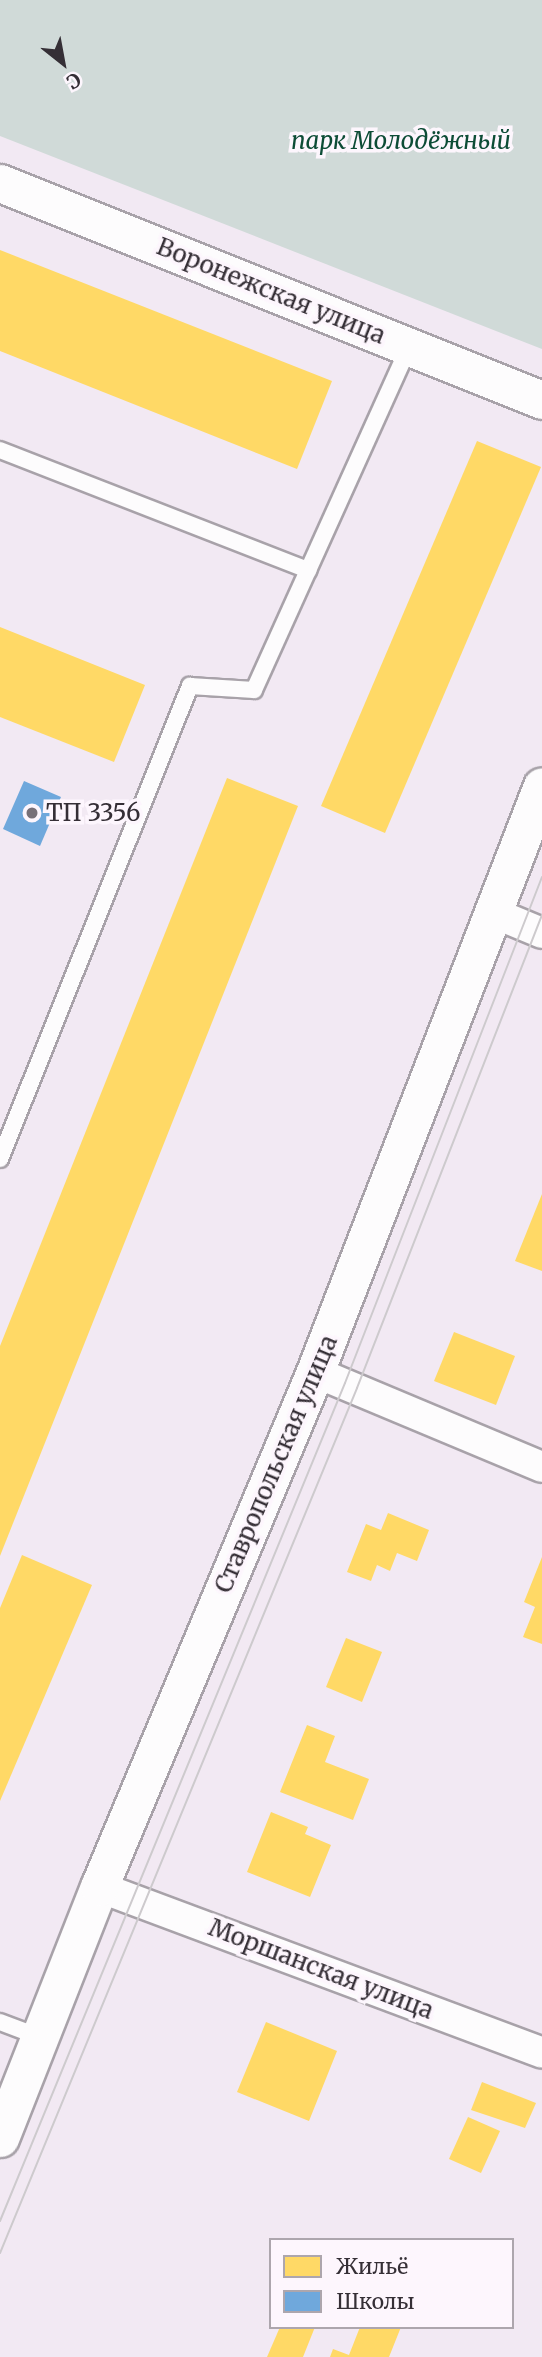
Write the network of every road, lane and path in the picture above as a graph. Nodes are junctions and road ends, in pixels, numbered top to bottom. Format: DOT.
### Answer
graph roads {
  1 [pos="0,183"];
  2 [pos="410,346"];
  3 [pos="542,400"];
  4 [pos="0,450"];
  5 [pos="308,570"];
  6 [pos="542,786"];
  7 [pos="494,913"];
  8 [pos="542,933"];
  9 [pos="0,1159"];
  10 [pos="315,1372"];
  11 [pos="542,1467"];
  12 [pos="99,1887"];
  13 [pos="0,2022"];
  14 [pos="40,2037"];
  15 [pos="542,2053"];
  16 [pos="0,2138"];
  1 -- 2 [label="street, Воронежская улица"];
  2 -- 3 [label="street, Воронежская улица"];
  2 -- 5 [label="lane"];
  4 -- 5 [label="lane"];
  5 -- 9 [label="lane"];
  6 -- 7 [label="street, Ставропольская улица"];
  7 -- 8 [label="street"];
  7 -- 10 [label="street, Ставропольская улица"];
  10 -- 11 [label="street"];
  10 -- 12 [label="street, Ставропольская улица"];
  12 -- 14 [label="street, Ставропольская улица"];
  12 -- 15 [label="street, Моршанская улица"];
  13 -- 14 [label="lane"];
  14 -- 16 [label="street, Ставропольская улица"];
}
